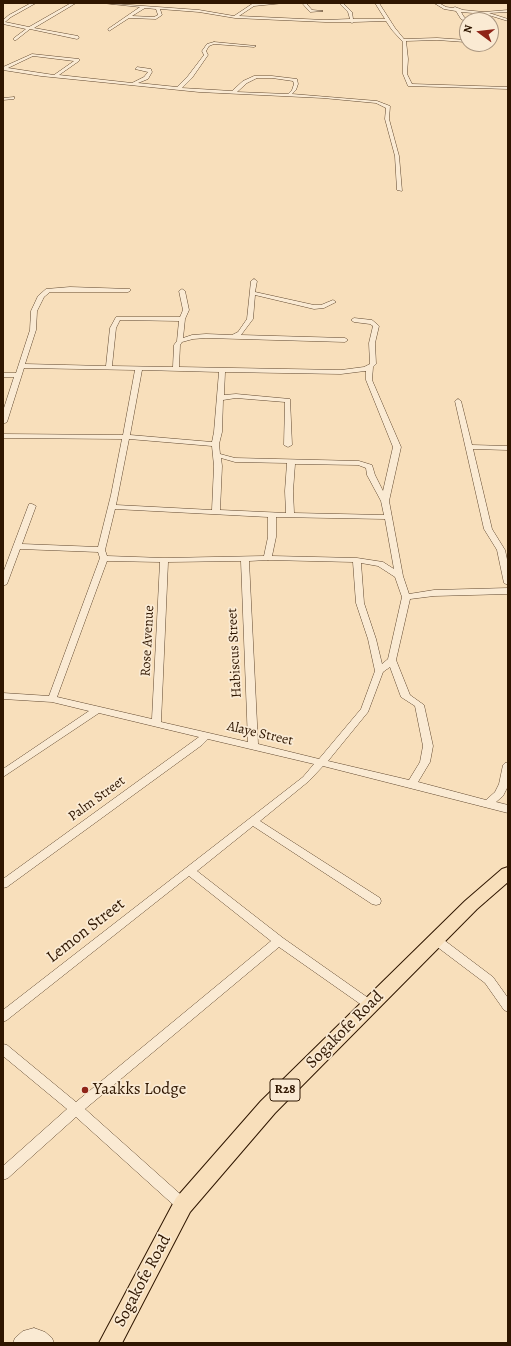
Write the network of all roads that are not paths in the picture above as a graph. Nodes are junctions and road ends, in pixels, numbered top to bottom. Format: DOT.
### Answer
graph roads {
  1 [pos="34,3"];
  2 [pos="74,3"];
  3 [pos="104,3"];
  4 [pos="282,3"];
  5 [pos="304,3"];
  6 [pos="341,3"];
  7 [pos="377,3"];
  8 [pos="436,3"];
  9 [pos="449,3"];
  10 [pos="254,4"];
  11 [pos="143,7"];
  12 [pos="158,8"];
  13 [pos="456,10"];
  14 [pos="508,11"];
  15 [pos="321,12"];
  16 [pos="459,12"];
  17 [pos="475,12"];
  18 [pos="129,17"];
  19 [pos="235,17"];
  20 [pos="388,20"];
  21 [pos="352,22"];
  22 [pos="3,23"];
  23 [pos="28,29"];
  24 [pos="109,30"];
  25 [pos="77,38"];
  26 [pos="15,39"];
  27 [pos="402,40"];
  28 [pos="459,41"];
  29 [pos="254,46"];
  30 [pos="137,68"];
  31 [pos="3,69"];
  32 [pos="55,76"];
  33 [pos="132,84"];
  34 [pos="508,88"];
  35 [pos="178,89"];
  36 [pos="233,93"];
  37 [pos="289,95"];
  38 [pos="12,98"];
  39 [pos="3,99"];
  40 [pos="400,190"];
  41 [pos="254,281"];
  42 [pos="128,290"];
  43 [pos="182,291"];
  44 [pos="252,293"];
  45 [pos="333,302"];
  46 [pos="182,319"];
  47 [pos="354,320"];
  48 [pos="233,337"];
  49 [pos="345,340"];
  50 [pos="180,341"];
  51 [pos="21,366"];
  52 [pos="109,367"];
  53 [pos="370,367"];
  54 [pos="139,368"];
  55 [pos="176,368"];
  56 [pos="222,369"];
  57 [pos="3,375"];
  58 [pos="18,375"];
  59 [pos="220,398"];
  60 [pos="458,401"];
  61 [pos="3,422"];
  62 [pos="3,436"];
  63 [pos="127,437"];
  64 [pos="215,444"];
  65 [pos="288,445"];
  66 [pos="469,447"];
  67 [pos="508,448"];
  68 [pos="217,455"];
  69 [pos="291,462"];
  70 [pos="385,501"];
  71 [pos="32,506"];
  72 [pos="112,508"];
  73 [pos="216,513"];
  74 [pos="272,515"];
  75 [pos="290,515"];
  76 [pos="389,517"];
  77 [pos="17,546"];
  78 [pos="504,550"];
  79 [pos="103,554"];
  80 [pos="245,558"];
  81 [pos="268,558"];
  82 [pos="164,560"];
  83 [pos="357,560"];
  84 [pos="399,576"];
  85 [pos="3,584"];
  86 [pos="508,584"];
  87 [pos="508,591"];
  88 [pos="406,597"];
  89 [pos="392,660"];
  90 [pos="379,670"];
  91 [pos="3,696"];
  92 [pos="52,699"];
  93 [pos="97,710"];
  94 [pos="156,724"];
  95 [pos="206,736"];
  96 [pos="253,747"];
  97 [pos="321,763"];
  98 [pos="508,765"];
  99 [pos="3,774"];
  100 [pos="412,784"];
  101 [pos="488,804"];
  102 [pos="508,809"];
  103 [pos="253,821"];
  104 [pos="190,871"];
  105 [pos="508,873"];
  106 [pos="3,884"];
  107 [pos="376,901"];
  108 [pos="436,940"];
  109 [pos="279,941"];
  110 [pos="370,1005"];
  111 [pos="508,1007"];
  112 [pos="3,1018"];
  113 [pos="3,1049"];
  114 [pos="76,1109"];
  115 [pos="3,1174"];
  116 [pos="182,1205"];
  117 [pos="20,1343"];
  118 [pos="47,1343"];
  119 [pos="110,1343"];
  1 -- 22 [label="street"];
  2 -- 23 [label="street"];
  3 -- 11 [label="street"];
  4 -- 10 [label="street"];
  5 -- 15 [label="street"];
  6 -- 21 [label="street"];
  7 -- 20 [label="street"];
  8 -- 13 [label="street"];
  9 -- 13 [label="street"];
  10 -- 19 [label="street"];
  11 -- 12 [label="street"];
  11 -- 18 [label="street"];
  12 -- 18 [label="street"];
  12 -- 19 [label="street"];
  13 -- 16 [label="street"];
  13 -- 17 [label="street"];
  14 -- 17 [label="street"];
  18 -- 24 [label="street"];
  19 -- 21 [label="street"];
  20 -- 21 [label="street"];
  20 -- 27 [label="street"];
  22 -- 23 [label="street"];
  23 -- 25 [label="street"];
  23 -- 26 [label="street"];
  27 -- 28 [label="street"];
  27 -- 34 [label="street"];
  29 -- 35 [label="street"];
  30 -- 33 [label="street"];
  31 -- 32 [label="street"];
  31 -- 32 [label="street"];
  32 -- 33 [label="street"];
  33 -- 35 [label="street"];
  35 -- 36 [label="street"];
  36 -- 37 [label="street"];
  36 -- 37 [label="street"];
  37 -- 40 [label="street"];
  38 -- 39 [label="street"];
  41 -- 44 [label="street"];
  42 -- 51 [label="street"];
  43 -- 46 [label="street"];
  44 -- 45 [label="street"];
  44 -- 48 [label="street"];
  46 -- 50 [label="street"];
  46 -- 52 [label="street"];
  47 -- 53 [label="street"];
  48 -- 49 [label="street"];
  48 -- 50 [label="street"];
  50 -- 55 [label="street"];
  51 -- 52 [label="street"];
  51 -- 58 [label="street"];
  52 -- 54 [label="street"];
  53 -- 56 [label="street"];
  53 -- 70 [label="street"];
  54 -- 55 [label="street"];
  54 -- 63 [label="street"];
  55 -- 56 [label="street"];
  56 -- 59 [label="street"];
  57 -- 58 [label="street"];
  58 -- 61 [label="street"];
  59 -- 64 [label="street"];
  59 -- 65 [label="street"];
  60 -- 66 [label="street"];
  62 -- 63 [label="street"];
  63 -- 64 [label="street"];
  63 -- 72 [label="street"];
  64 -- 68 [label="street"];
  66 -- 67 [label="street"];
  66 -- 78 [label="street"];
  68 -- 69 [label="street"];
  68 -- 73 [label="street"];
  69 -- 70 [label="street"];
  69 -- 75 [label="street"];
  70 -- 76 [label="street"];
  71 -- 77 [label="street"];
  72 -- 73 [label="street"];
  72 -- 79 [label="street"];
  73 -- 74 [label="street"];
  74 -- 75 [label="street"];
  74 -- 81 [label="street"];
  75 -- 76 [label="street"];
  76 -- 84 [label="street"];
  77 -- 79 [label="street"];
  77 -- 85 [label="street"];
  78 -- 86 [label="street"];
  79 -- 82 [label="street"];
  79 -- 92 [label="street"];
  80 -- 81 [label="street"];
  80 -- 82 [label="street"];
  80 -- 96 [label="street, Habiscus Street"];
  81 -- 83 [label="street"];
  82 -- 94 [label="street, Rose Avenue"];
  83 -- 84 [label="street"];
  83 -- 90 [label="street"];
  84 -- 88 [label="street"];
  87 -- 88 [label="street"];
  88 -- 89 [label="street"];
  89 -- 90 [label="street"];
  89 -- 100 [label="street"];
  90 -- 97 [label="street, Lemon Street"];
  91 -- 92 [label="street, Alaye Street"];
  92 -- 93 [label="street, Alaye Street"];
  93 -- 94 [label="street, Alaye Street"];
  93 -- 99 [label="street"];
  94 -- 95 [label="street, Alaye Street"];
  95 -- 96 [label="street, Alaye Street"];
  95 -- 106 [label="street, Palm Street"];
  96 -- 97 [label="street, Alaye Street"];
  97 -- 100 [label="street, Alaye Street"];
  97 -- 103 [label="street, Lemon Street"];
  98 -- 101 [label="street"];
  100 -- 101 [label="street, Alaye Street"];
  101 -- 102 [label="street, Alaye Street"];
  103 -- 104 [label="street, Lemon Street"];
  103 -- 107 [label="street"];
  104 -- 109 [label="street"];
  104 -- 112 [label="street, Lemon Street"];
  105 -- 108 [label="main road, Sogakofe Road / R28"];
  108 -- 110 [label="main road, Sogakofe Road / R28"];
  108 -- 111 [label="street"];
  109 -- 110 [label="street"];
  109 -- 114 [label="street"];
  110 -- 116 [label="main road, Sogakofe Road / R28"];
  113 -- 114 [label="street"];
  114 -- 115 [label="street"];
  114 -- 116 [label="street"];
  116 -- 119 [label="main road, Sogakofe Road / R28"];
  117 -- 118 [label="street"];
}
